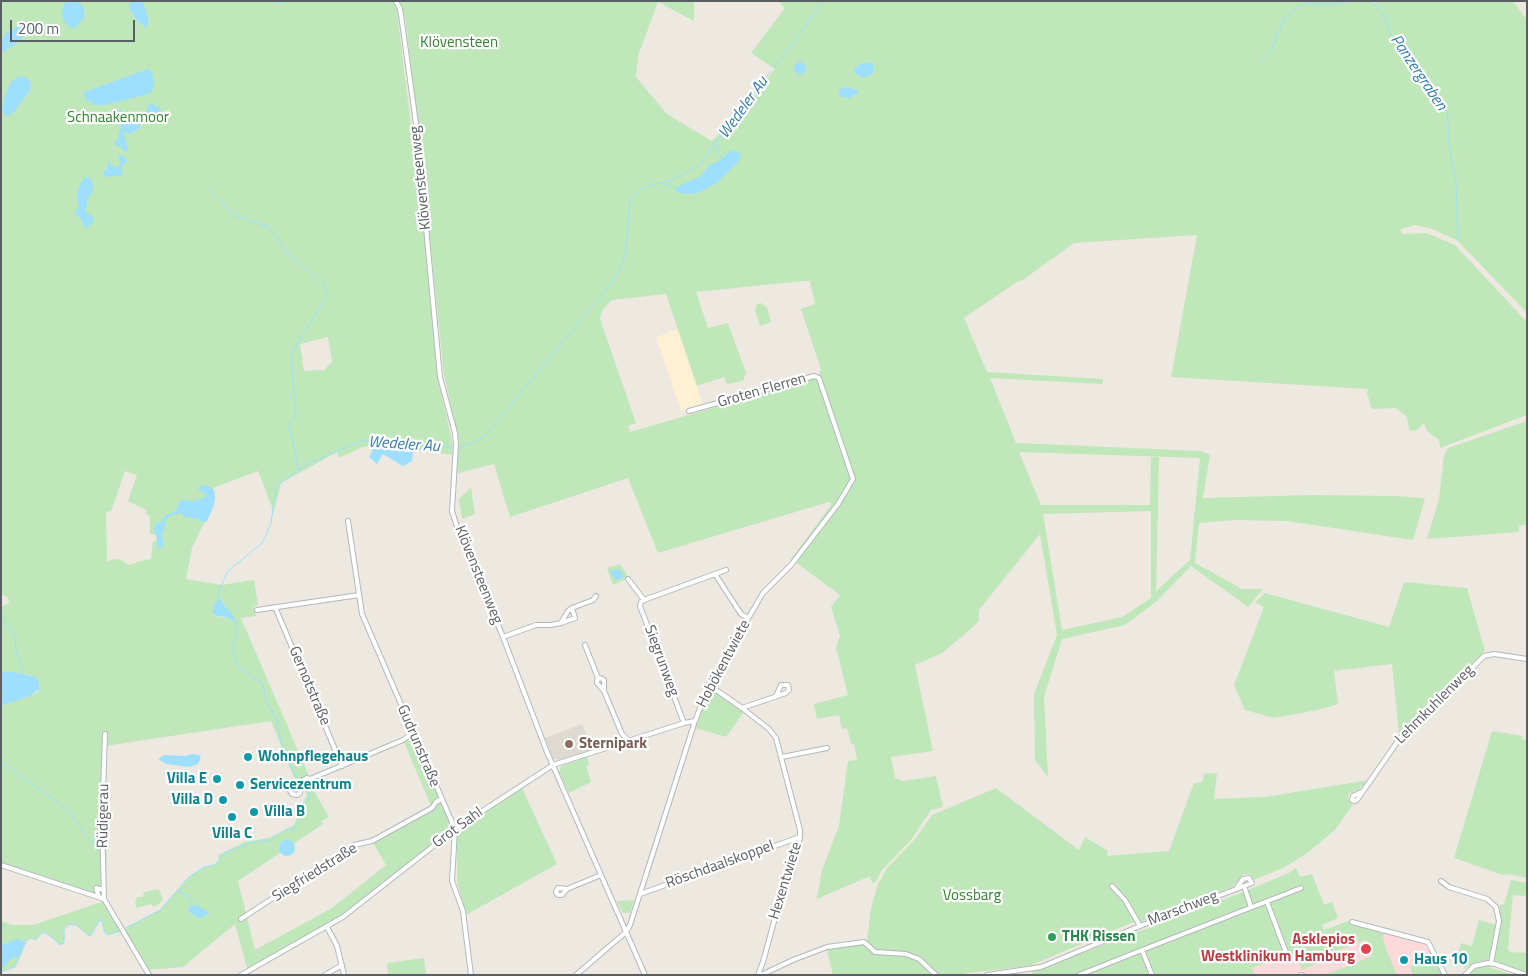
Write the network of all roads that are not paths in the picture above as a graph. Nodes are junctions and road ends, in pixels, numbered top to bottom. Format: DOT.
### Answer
graph roads {
  1 [pos="396,1"];
  2 [pos="689,411"];
  3 [pos="853,479"];
  4 [pos="348,521"];
  5 [pos="726,570"];
  6 [pos="715,574"];
  7 [pos="628,579"];
  8 [pos="359,595"];
  9 [pos="596,596"];
  10 [pos="644,600"];
  11 [pos="275,607"];
  12 [pos="572,608"];
  13 [pos="257,610"];
  14 [pos="748,618"];
  15 [pos="561,623"];
  16 [pos="503,637"];
  17 [pos="584,645"];
  18 [pos="1527,659"];
  19 [pos="709,685"];
  20 [pos="776,696"];
  21 [pos="742,708"];
  22 [pos="695,721"];
  23 [pos="684,723"];
  24 [pos="412,733"];
  25 [pos="105,734"];
  26 [pos="622,734"];
  27 [pos="629,741"];
  28 [pos="619,744"];
  29 [pos="826,748"];
  30 [pos="782,757"];
  31 [pos="553,765"];
  32 [pos="342,766"];
  33 [pos="303,780"];
  34 [pos="1363,791"];
  35 [pos="441,799"];
  36 [pos="455,829"];
  37 [pos="800,837"];
  38 [pos="1,865"];
  39 [pos="601,875"];
  40 [pos="1441,881"];
  41 [pos="1112,886"];
  42 [pos="1244,886"];
  43 [pos="1301,888"];
  44 [pos="1236,889"];
  45 [pos="104,890"];
  46 [pos="567,890"];
  47 [pos="640,894"];
  48 [pos="99,897"];
  49 [pos="104,898"];
  50 [pos="1267,902"];
  51 [pos="1251,907"];
  52 [pos="241,919"];
  53 [pos="620,919"];
  54 [pos="631,919"];
  55 [pos="1352,922"];
  56 [pos="327,926"];
  57 [pos="1140,926"];
  58 [pos="626,932"];
  59 [pos="1142,950"];
  60 [pos="1287,955"];
  61 [pos="1491,963"];
  62 [pos="342,965"];
  63 [pos="148,975"];
  64 [pos="241,975"];
  65 [pos="325,975"];
  66 [pos="344,975"];
  67 [pos="471,975"];
  68 [pos="576,975"];
  69 [pos="645,975"];
  70 [pos="760,975"];
  71 [pos="936,975"];
  72 [pos="987,975"];
  73 [pos="1079,975"];
  74 [pos="1152,975"];
  75 [pos="1445,975"];
  76 [pos="1465,975"];
  77 [pos="1526,975"];
  1 -- 16 [label="street, Klövensteenweg"];
  2 -- 3 [label="street, Groten Flerren"];
  3 -- 14 [label="street, Hobökentwiete"];
  4 -- 8 [label="street, Gudrunstraße"];
  5 -- 6 [label="street"];
  6 -- 10 [label="street"];
  6 -- 14 [label="street"];
  7 -- 10 [label="street"];
  8 -- 11 [label="street"];
  8 -- 24 [label="street, Gudrunstraße"];
  9 -- 12 [label="street"];
  10 -- 23 [label="street, Siegrunweg"];
  11 -- 13 [label="street"];
  11 -- 32 [label="street, Gernotstraße"];
  12 -- 15 [label="street"];
  12 -- 15 [label="street"];
  14 -- 19 [label="street, Hobökentwiete"];
  15 -- 16 [label="street"];
  16 -- 31 [label="street, Klövensteenweg"];
  17 -- 26 [label="street"];
  18 -- 34 [label="street, Lehmkuhlenweg"];
  19 -- 21 [label="street, Hexentwiete"];
  19 -- 22 [label="street, Hobökentwiete"];
  20 -- 21 [label="street"];
  21 -- 30 [label="street, Hexentwiete"];
  22 -- 23 [label="street, Grot Sahl"];
  22 -- 47 [label="street, Hobökentwiete"];
  23 -- 27 [label="street, Grot Sahl"];
  24 -- 32 [label="street"];
  24 -- 35 [label="street, Gudrunstraße"];
  25 -- 45 [label="street, Rüdigerau"];
  26 -- 27 [label="street"];
  26 -- 28 [label="street"];
  27 -- 28 [label="street, Grot Sahl"];
  28 -- 31 [label="street, Grot Sahl"];
  29 -- 30 [label="street"];
  30 -- 37 [label="street, Hexentwiete"];
  31 -- 36 [label="street, Grot Sahl"];
  31 -- 39 [label="street, Klövensteenweg"];
  32 -- 33 [label="street"];
  33 -- 33 [label="street"];
  35 -- 36 [label="street, Gudrunstraße"];
  35 -- 52 [label="street, Siegfriedstraße"];
  36 -- 56 [label="street, Grot Sahl"];
  36 -- 67 [label="street, Gudrunstraße"];
  37 -- 47 [label="street, Röschdaalskoppel"];
  37 -- 70 [label="street, Hexentwiete"];
  38 -- 48 [label="street"];
  39 -- 46 [label="street"];
  39 -- 53 [label="street, Klövensteenweg"];
  40 -- 61 [label="street"];
  41 -- 57 [label="street"];
  42 -- 44 [label="street, Marschweg"];
  42 -- 44 [label="street, Marschweg"];
  42 -- 51 [label="street"];
  43 -- 50 [label="street"];
  44 -- 57 [label="street, Marschweg"];
  45 -- 48 [label="street"];
  45 -- 49 [label="street, Rüdigerau"];
  47 -- 54 [label="street, Hobökentwiete"];
  48 -- 49 [label="street"];
  49 -- 63 [label="street"];
  50 -- 51 [label="street"];
  50 -- 60 [label="street"];
  51 -- 59 [label="street"];
  53 -- 54 [label="street"];
  53 -- 58 [label="street, Klövensteenweg"];
  54 -- 58 [label="street, Hobökentwiete"];
  55 -- 75 [label="street"];
  56 -- 62 [label="street"];
  56 -- 64 [label="street, Grot Sahl"];
  57 -- 72 [label="street, Marschweg"];
  58 -- 68 [label="street"];
  58 -- 69 [label="street, Klövensteenweg"];
  59 -- 73 [label="street"];
  59 -- 74 [label="street"];
  61 -- 76 [label="street"];
  61 -- 77 [label="street"];
  62 -- 65 [label="street"];
  62 -- 66 [label="street"];
  70 -- 71 [label="street"];
}
